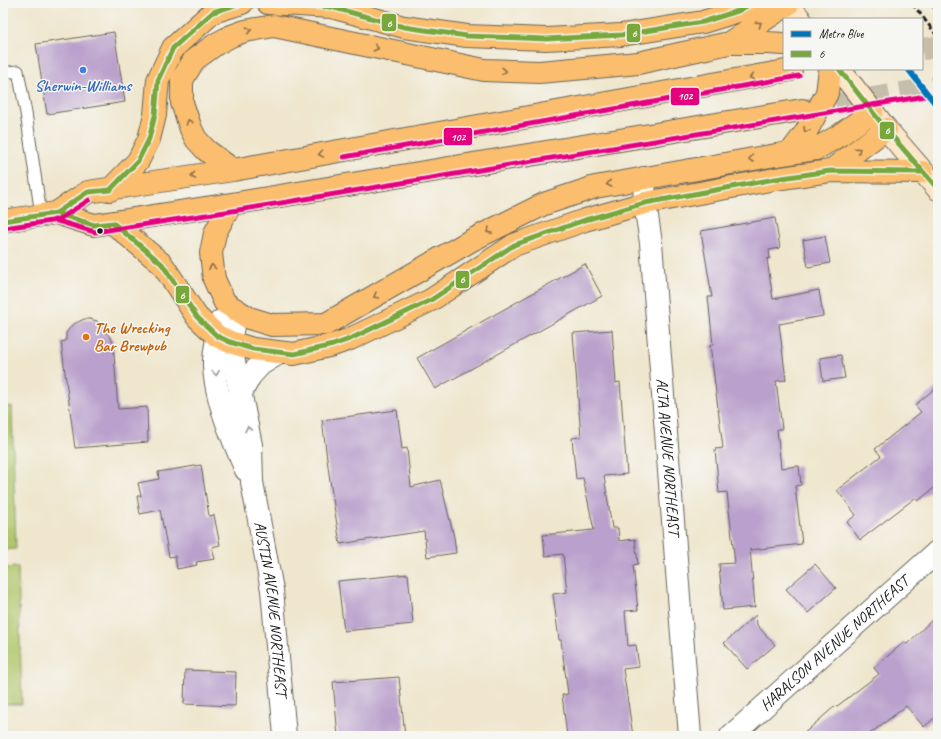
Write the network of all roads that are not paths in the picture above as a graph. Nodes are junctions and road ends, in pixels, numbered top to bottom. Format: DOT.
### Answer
graph roads {
  1 [pos="242,3"];
  2 [pos="268,3"];
  3 [pos="752,3"];
  4 [pos="792,9"];
  5 [pos="708,12"];
  6 [pos="729,44"];
  7 [pos="783,44"];
  8 [pos="791,70"];
  9 [pos="830,70"];
  10 [pos="840,70"];
  11 [pos="3,73"];
  12 [pos="802,110"];
  13 [pos="872,112"];
  14 [pos="886,129"];
  15 [pos="790,153"];
  16 [pos="233,170"];
  17 [pos="830,171"];
  18 [pos="922,172"];
  19 [pos="644,178"];
  20 [pos="938,189"];
  21 [pos="110,190"];
  22 [pos="645,203"];
  23 [pos="231,204"];
  24 [pos="48,214"];
  25 [pos="3,221"];
  26 [pos="113,222"];
  27 [pos="230,306"];
  28 [pos="224,339"];
  29 [pos="279,352"];
  30 [pos="240,395"];
  31 [pos="252,482"];
  32 [pos="935,561"];
  33 [pos="285,736"];
  34 [pos="690,736"];
  35 [pos="731,736"];
  1 -- 21 [label="highway"];
  2 -- 5 [label="highway"];
  3 -- 5 [label="highway"];
  6 -- 4 [label="highway, one-way"];
  6 -- 7 [label="highway"];
  16 -- 6 [label="highway, one-way"];
  8 -- 16 [label="highway, one-way"];
  9 -- 15 [label="highway, one-way"];
  10 -- 13 [label="main road"];
  11 -- 24 [label="lane"];
  12 -- 23 [label="highway"];
  13 -- 14 [label="main road"];
  13 -- 15 [label="highway"];
  17 -- 14 [label="highway, one-way"];
  14 -- 18 [label="main road"];
  15 -- 19 [label="highway, one-way"];
  16 -- 21 [label="highway, one-way"];
  17 -- 18 [label="highway"];
  17 -- 22 [label="highway"];
  18 -- 20 [label="main road"];
  19 -- 22 [label="street, ALTA AVENUE NORTHEAST"];
  19 -- 27 [label="highway, one-way"];
  21 -- 24 [label="highway"];
  22 -- 29 [label="highway"];
  22 -- 34 [label="street, ALTA AVENUE NORTHEAST"];
  23 -- 26 [label="highway"];
  27 -- 23 [label="highway, one-way"];
  24 -- 25 [label="highway"];
  24 -- 26 [label="highway"];
  26 -- 28 [label="highway"];
  27 -- 28 [label="street, AUSTIN AVENUE NORTHEAST"];
  28 -- 29 [label="highway"];
  28 -- 30 [label="street, AUSTIN AVENUE NORTHEAST"];
  28 -- 31 [label="street, AUSTIN AVENUE NORTHEAST, one-way"];
  29 -- 30 [label="street"];
  31 -- 30 [label="street, AUSTIN AVENUE NORTHEAST, one-way"];
  31 -- 33 [label="street, AUSTIN AVENUE NORTHEAST"];
  32 -- 35 [label="street, HARALSON AVENUE NORTHEAST"];
}
